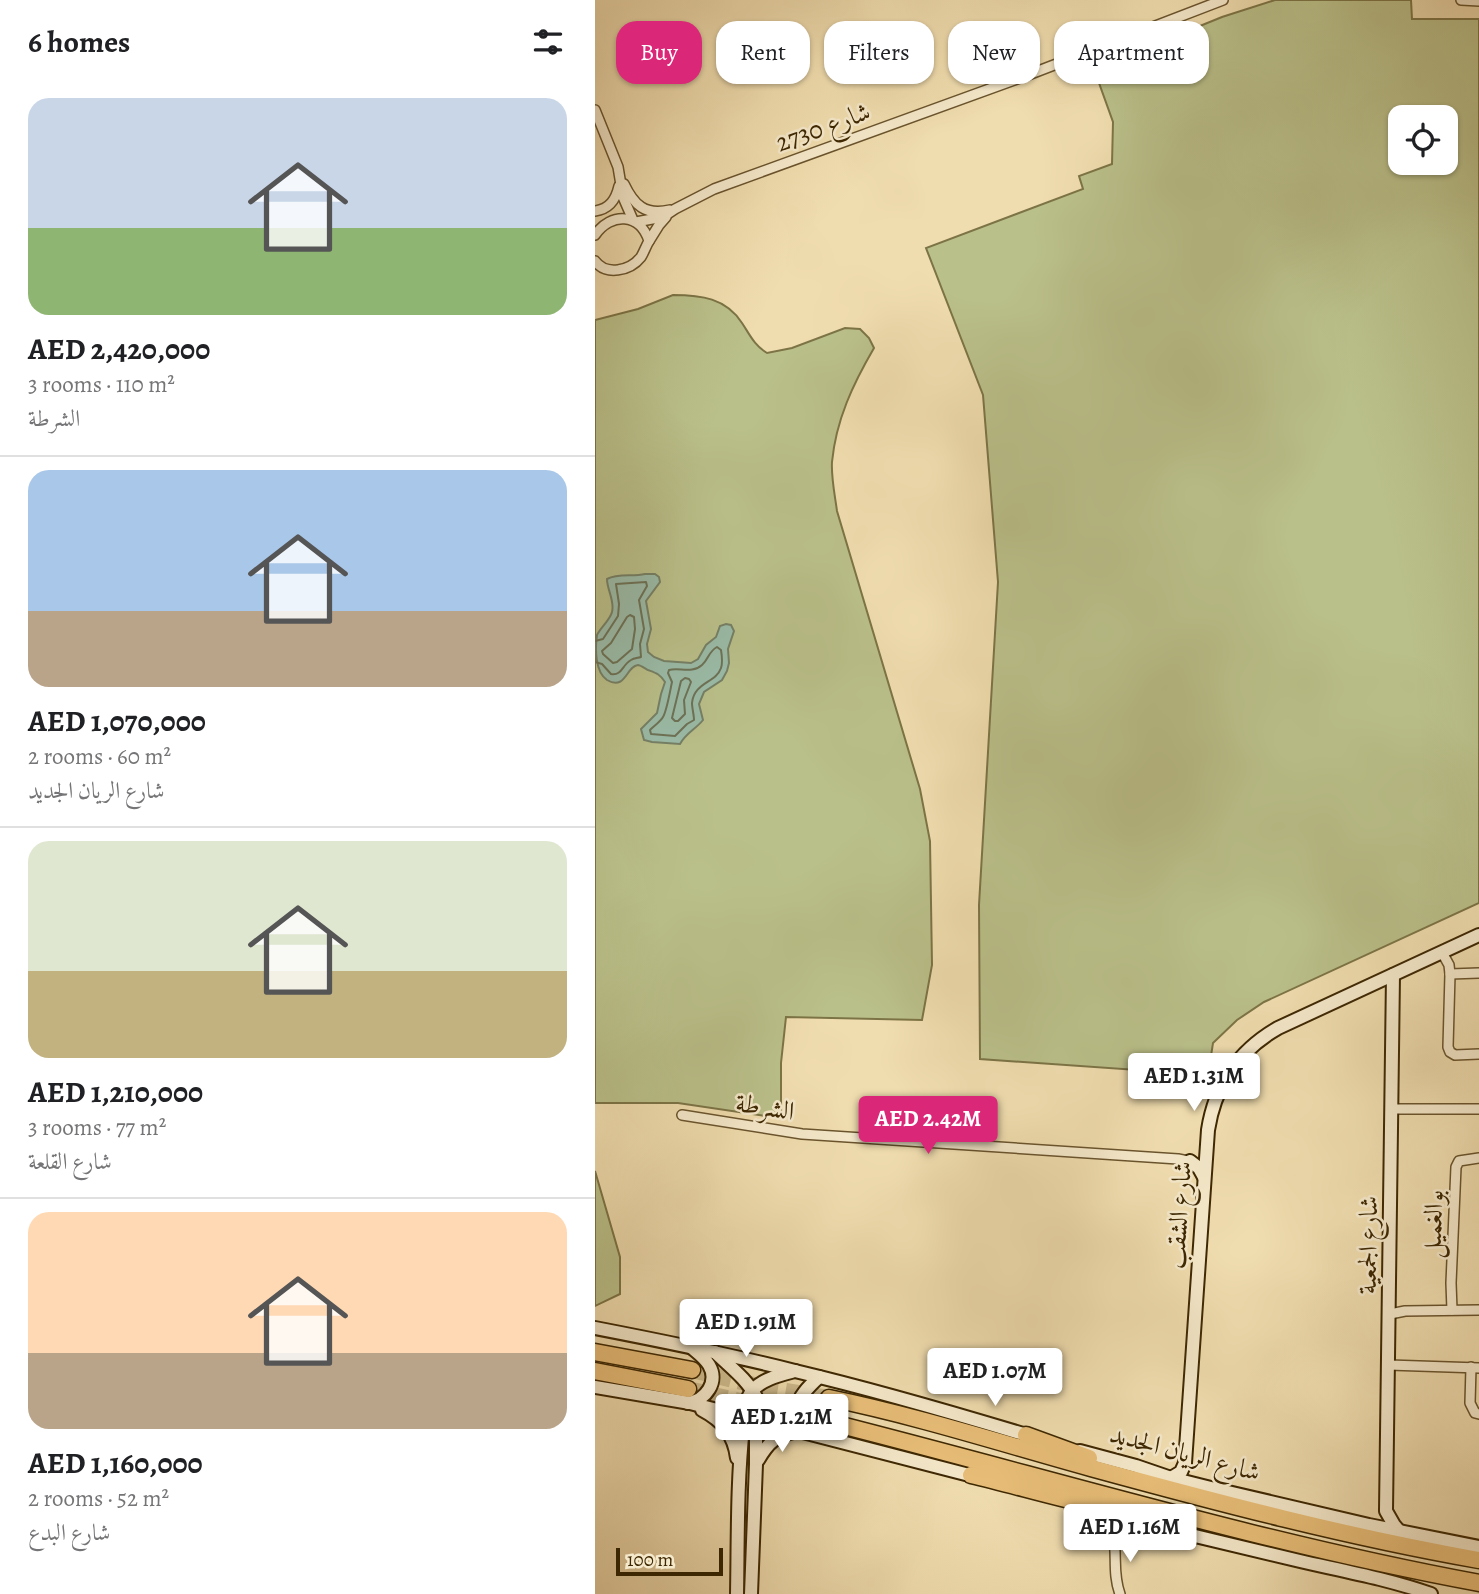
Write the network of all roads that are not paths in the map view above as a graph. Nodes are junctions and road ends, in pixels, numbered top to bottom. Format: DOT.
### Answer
graph roads {
  1 [pos="1223,0"];
  2 [pos="1461,0"];
  3 [pos="1479,1"];
  4 [pos="595,110"];
  5 [pos="620,177"];
  6 [pos="623,193"];
  7 [pos="675,209"];
  8 [pos="595,211"];
  9 [pos="595,221"];
  10 [pos="634,221"];
  11 [pos="611,222"];
  12 [pos="595,235"];
  13 [pos="649,241"];
  14 [pos="597,264"];
  15 [pos="1479,938"];
  16 [pos="1444,956"];
  17 [pos="1479,973"];
  18 [pos="1450,974"];
  19 [pos="1393,977"];
  20 [pos="1356,994"];
  21 [pos="1479,1055"];
  22 [pos="1392,1109"];
  23 [pos="1479,1109"];
  24 [pos="682,1115"];
  25 [pos="1206,1155"];
  26 [pos="1479,1158"];
  27 [pos="1186,1159"];
  28 [pos="1204,1177"];
  29 [pos="1203,1237"];
  30 [pos="1452,1310"];
  31 [pos="1479,1310"];
  32 [pos="1389,1314"];
  33 [pos="595,1328"];
  34 [pos="692,1348"];
  35 [pos="595,1352"];
  36 [pos="715,1352"];
  37 [pos="1389,1365"];
  38 [pos="1475,1367"];
  39 [pos="692,1370"];
  40 [pos="595,1371"];
  41 [pos="795,1371"];
  42 [pos="1193,1376"];
  43 [pos="819,1377"];
  44 [pos="595,1387"];
  45 [pos="753,1390"];
  46 [pos="687,1398"];
  47 [pos="829,1398"];
  48 [pos="1479,1414"];
  49 [pos="751,1419"];
  50 [pos="821,1420"];
  51 [pos="798,1431"];
  52 [pos="1025,1435"];
  53 [pos="831,1439"];
  54 [pos="756,1464"];
  55 [pos="739,1471"];
  56 [pos="971,1475"];
  57 [pos="1171,1478"];
  58 [pos="1204,1490"];
  59 [pos="1229,1504"];
  60 [pos="1386,1511"];
  61 [pos="1102,1514"];
  62 [pos="1197,1519"];
  63 [pos="1137,1522"];
  64 [pos="1369,1525"];
  65 [pos="1400,1532"];
  66 [pos="1115,1540"];
  67 [pos="1479,1547"];
  68 [pos="1479,1560"];
  69 [pos="1479,1583"];
  70 [pos="737,1594"];
  71 [pos="751,1594"];
  72 [pos="1120,1594"];
  73 [pos="1430,1594"];
  1 -- 7 [label="street, شارع 2730"];
  2 -- 3 [label="street"];
  4 -- 5 [label="street"];
  5 -- 6 [label="street"];
  5 -- 7 [label="street"];
  5 -- 8 [label="street"];
  6 -- 10 [label="street"];
  6 -- 11 [label="street"];
  7 -- 10 [label="street, شارع 2730"];
  7 -- 13 [label="street, شارع 2730"];
  9 -- 11 [label="street, شارع 2730"];
  10 -- 11 [label="street, شارع 2730"];
  10 -- 13 [label="street"];
  11 -- 12 [label="street"];
  13 -- 14 [label="street, شارع 2730"];
  15 -- 16 [label="street, شارع الشقب"];
  15 -- 19 [label="street, شارع الشقب"];
  16 -- 18 [label="street"];
  16 -- 19 [label="street, شارع الشقب"];
  17 -- 18 [label="street"];
  18 -- 21 [label="street"];
  19 -- 20 [label="street, شارع الشقب"];
  19 -- 22 [label="street, شارع الجمعية"];
  20 -- 25 [label="street, شارع الشقب"];
  20 -- 29 [label="street, شارع الشقب"];
  22 -- 23 [label="street"];
  22 -- 32 [label="street, شارع الجمعية"];
  24 -- 27 [label="street, الشرطة"];
  25 -- 27 [label="street"];
  25 -- 28 [label="street, شارع الشقب"];
  26 -- 30 [label="street, بوالغميل"];
  27 -- 28 [label="street"];
  28 -- 29 [label="street, شارع الشقب"];
  29 -- 42 [label="street, شارع الشقب"];
  30 -- 31 [label="street"];
  30 -- 32 [label="street"];
  32 -- 37 [label="street, شارع الجمعية"];
  33 -- 34 [label="street, شارع الريان الجديد"];
  34 -- 36 [label="street, شارع الريان الجديد"];
  34 -- 46 [label="street"];
  35 -- 39 [label="highway"];
  36 -- 41 [label="street, شارع الريان الجديد"];
  36 -- 45 [label="street"];
  37 -- 38 [label="street"];
  37 -- 60 [label="street, شارع الجمعية"];
  38 -- 48 [label="street"];
  40 -- 46 [label="highway"];
  41 -- 43 [label="street, شارع الريان الجديد"];
  41 -- 45 [label="street"];
  42 -- 57 [label="street, شارع الشقب"];
  42 -- 58 [label="street, شارع الشقب"];
  43 -- 52 [label="street, شارع الريان الجديد"];
  43 -- 53 [label="street"];
  44 -- 46 [label="street"];
  45 -- 49 [label="street"];
  46 -- 49 [label="street"];
  46 -- 55 [label="street"];
  47 -- 58 [label="highway, شارع الريان الجديد"];
  49 -- 51 [label="street"];
  49 -- 54 [label="street"];
  49 -- 55 [label="street"];
  50 -- 62 [label="highway"];
  51 -- 53 [label="street"];
  51 -- 54 [label="street"];
  52 -- 57 [label="street, شارع الريان الجديد"];
  52 -- 58 [label="highway"];
  53 -- 56 [label="street"];
  54 -- 71 [label="street"];
  55 -- 70 [label="street"];
  56 -- 61 [label="street"];
  56 -- 62 [label="highway"];
  57 -- 58 [label="street, شارع الريان الجديد"];
  58 -- 59 [label="highway, شارع الريان الجديد"];
  58 -- 59 [label="highway"];
  58 -- 64 [label="street, شارع الريان الجديد"];
  59 -- 68 [label="highway, شارع الريان الجديد"];
  60 -- 64 [label="street"];
  60 -- 65 [label="street"];
  61 -- 63 [label="street"];
  61 -- 66 [label="street"];
  62 -- 69 [label="highway"];
  63 -- 66 [label="street"];
  63 -- 73 [label="street"];
  64 -- 65 [label="street, شارع الريان الجديد"];
  65 -- 67 [label="street, شارع الريان الجديد"];
  66 -- 72 [label="street"];
}
